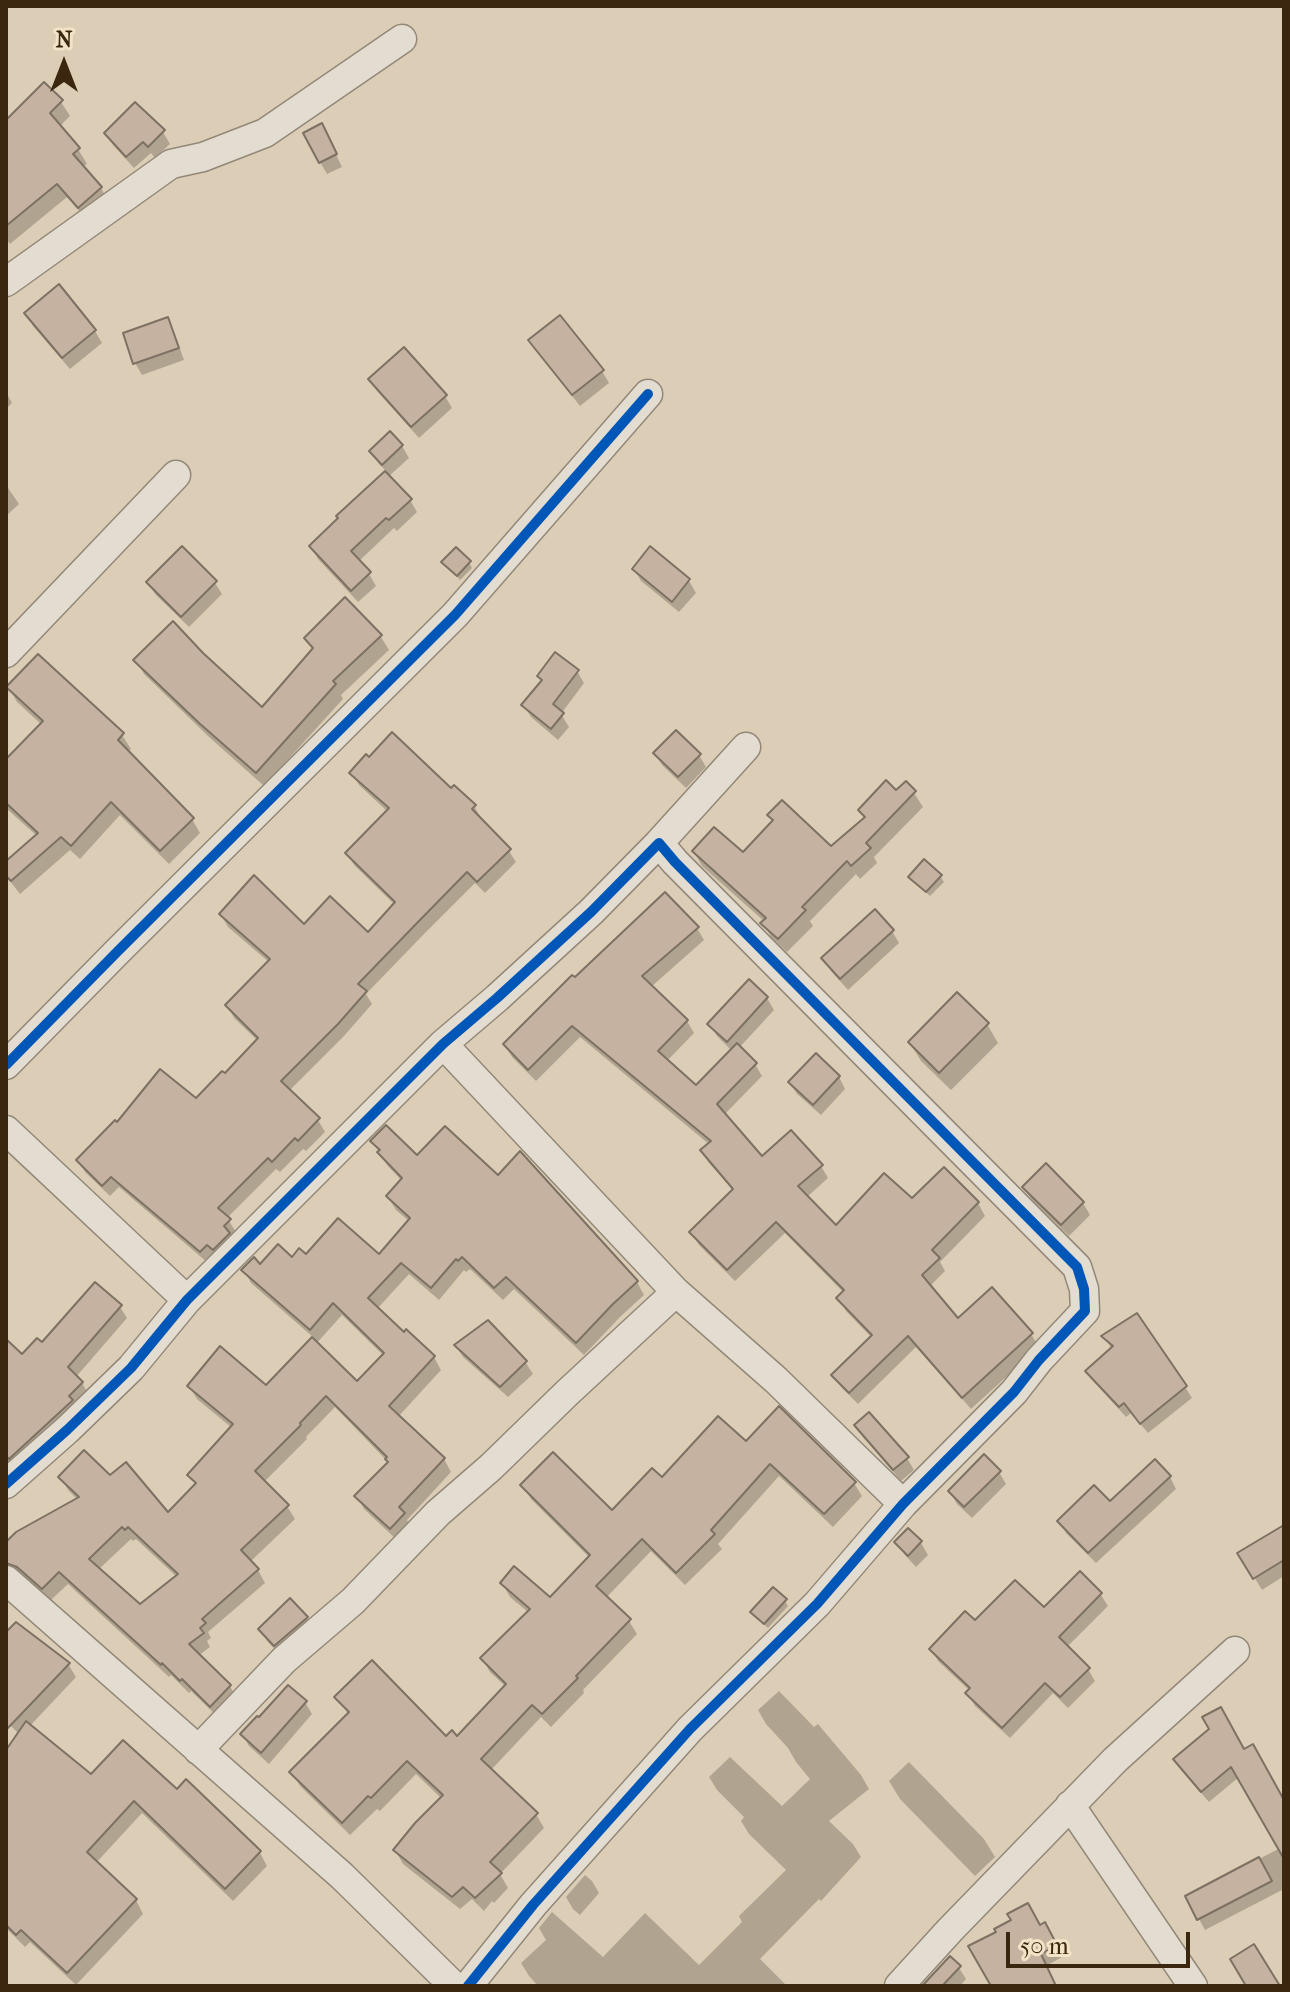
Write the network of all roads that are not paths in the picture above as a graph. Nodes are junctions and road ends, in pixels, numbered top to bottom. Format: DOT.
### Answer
graph roads {
  1 [pos="402,39"];
  2 [pos="6,282"];
  3 [pos="648,394"];
  4 [pos="176,475"];
  5 [pos="6,653"];
  6 [pos="746,747"];
  7 [pos="659,843"];
  8 [pos="443,1044"];
  9 [pos="6,1065"];
  10 [pos="6,1130"];
  11 [pos="676,1292"];
  12 [pos="187,1300"];
  13 [pos="6,1484"];
  14 [pos="903,1504"];
  15 [pos="6,1580"];
  16 [pos="1235,1651"];
  17 [pos="198,1750"];
  18 [pos="1070,1805"];
  19 [pos="454,1986"];
  20 [pos="468,1986"];
  21 [pos="899,1986"];
  22 [pos="1193,1986"];
  1 -- 2 [label="street"];
  3 -- 9 [label="street"];
  4 -- 5 [label="street"];
  6 -- 7 [label="street"];
  7 -- 8 [label="street"];
  7 -- 14 [label="street"];
  8 -- 11 [label="street"];
  8 -- 12 [label="street"];
  10 -- 12 [label="street"];
  11 -- 14 [label="street"];
  11 -- 17 [label="street"];
  12 -- 13 [label="street"];
  14 -- 20 [label="street"];
  15 -- 17 [label="street"];
  16 -- 18 [label="street"];
  17 -- 19 [label="street"];
  18 -- 21 [label="street"];
  18 -- 22 [label="street"];
}
